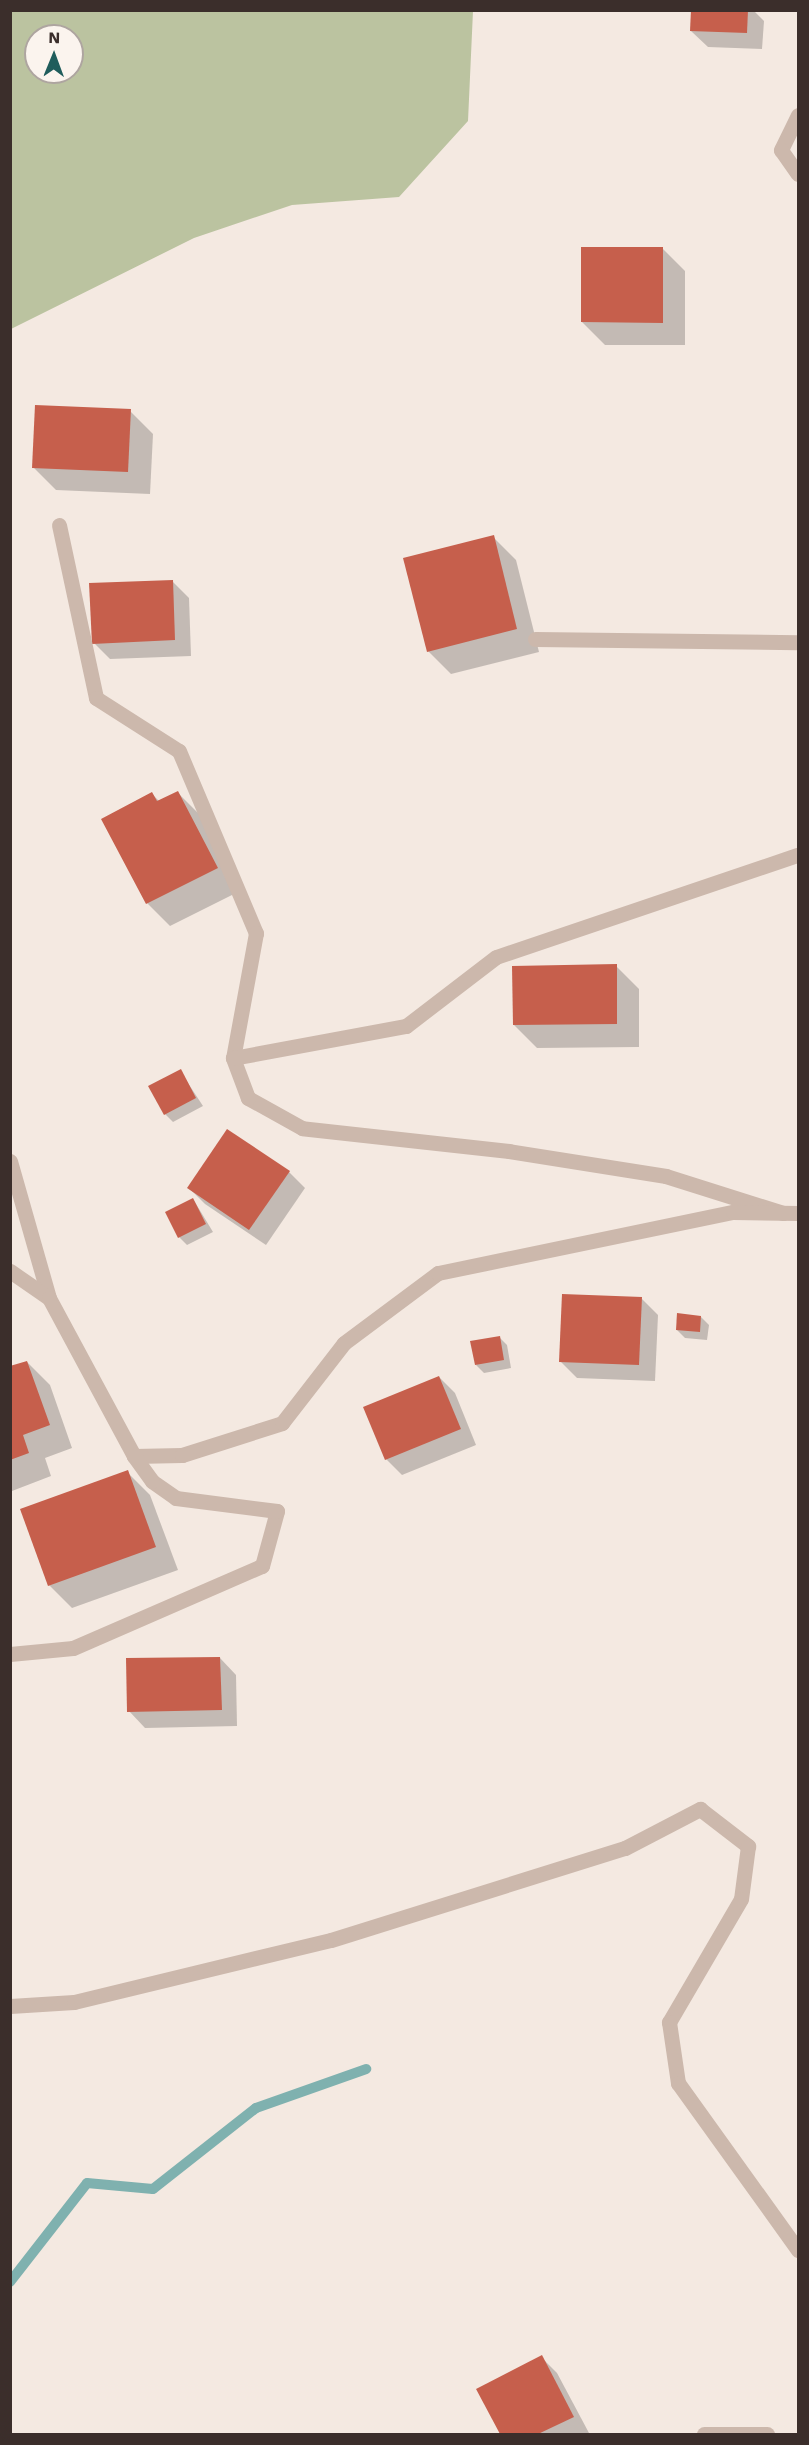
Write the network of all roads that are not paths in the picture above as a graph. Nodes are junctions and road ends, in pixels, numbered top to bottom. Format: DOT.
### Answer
graph roads {
  1 [pos="798,115"];
  2 [pos="798,174"];
  3 [pos="59,525"];
  4 [pos="535,639"];
  5 [pos="798,642"];
  6 [pos="798,855"];
  7 [pos="233,1058"];
  8 [pos="10,1161"];
  9 [pos="791,1213"];
  10 [pos="10,1271"];
  11 [pos="49,1298"];
  12 [pos="134,1456"];
  13 [pos="10,1654"];
  14 [pos="10,2006"];
  15 [pos="798,2250"];
  16 [pos="705,2434"];
  17 [pos="767,2434"];
  1 -- 2 [label="street"];
  3 -- 7 [label="street"];
  4 -- 5 [label="street"];
  6 -- 7 [label="street"];
  7 -- 9 [label="street"];
  8 -- 11 [label="street"];
  9 -- 12 [label="street"];
  10 -- 11 [label="street"];
  11 -- 12 [label="street"];
  12 -- 13 [label="street"];
  14 -- 15 [label="street"];
  16 -- 17 [label="street"];
}
